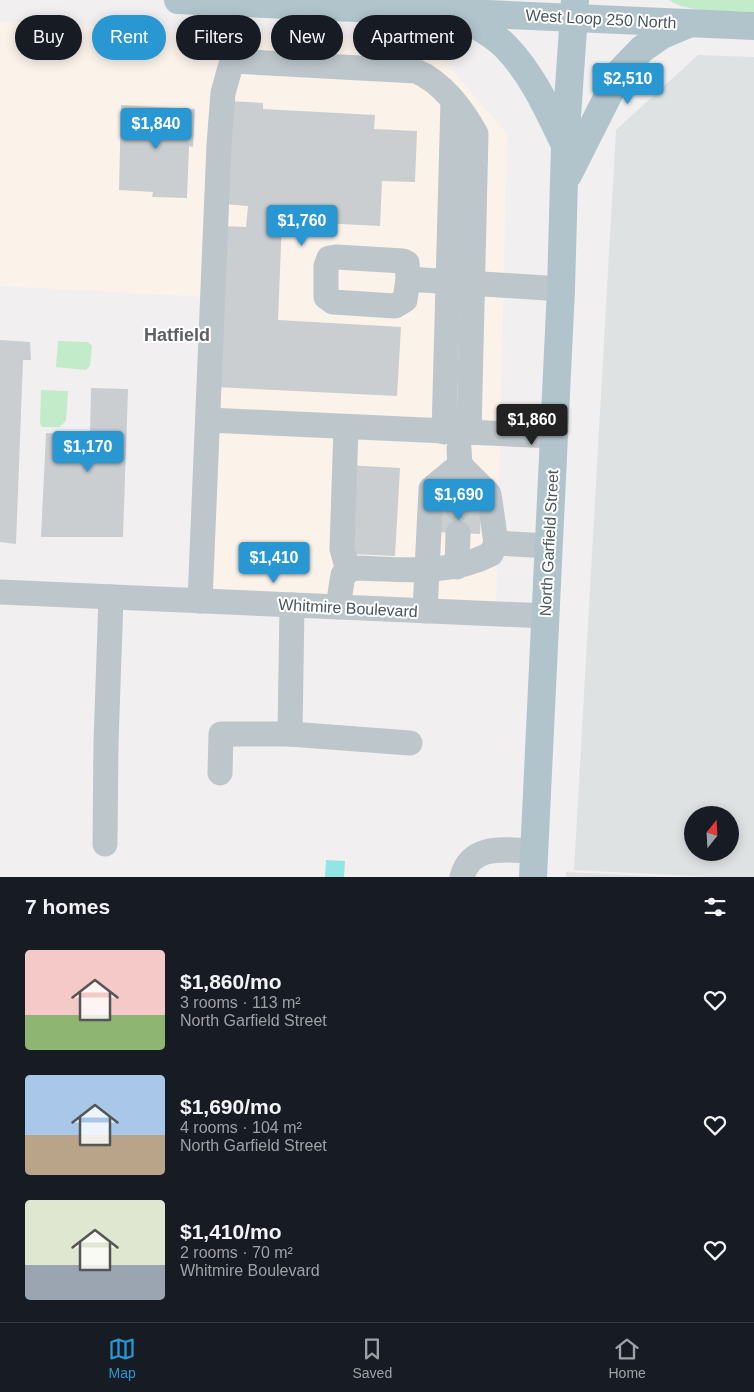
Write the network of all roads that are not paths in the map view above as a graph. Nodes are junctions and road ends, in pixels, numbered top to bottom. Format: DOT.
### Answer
graph roads {
  1 [pos="178,0"];
  2 [pos="478,0"];
  3 [pos="656,0"];
  4 [pos="237,2"];
  5 [pos="389,9"];
  6 [pos="574,9"];
  7 [pos="453,12"];
  8 [pos="691,23"];
  9 [pos="754,26"];
  10 [pos="232,61"];
  11 [pos="388,69"];
  12 [pos="453,101"];
  13 [pos="565,145"];
  14 [pos="564,183"];
  15 [pos="408,279"];
  16 [pos="447,281"];
  17 [pos="473,282"];
  18 [pos="561,289"];
  19 [pos="208,420"];
  20 [pos="346,427"];
  21 [pos="457,433"];
  22 [pos="554,436"];
  23 [pos="460,465"];
  24 [pos="496,543"];
  25 [pos="549,546"];
  26 [pos="457,567"];
  27 [pos="348,570"];
  28 [pos="427,570"];
  29 [pos="0,592"];
  30 [pos="111,597"];
  31 [pos="200,601"];
  32 [pos="292,605"];
  33 [pos="338,607"];
  34 [pos="424,611"];
  35 [pos="546,616"];
  36 [pos="290,734"];
  37 [pos="410,743"];
  38 [pos="220,773"];
  39 [pos="105,844"];
  40 [pos="533,864"];
  41 [pos="462,877"];
  1 -- 4 [label="main road, West Loop 250 North"];
  2 -- 7 [label="main road"];
  3 -- 8 [label="main road"];
  4 -- 5 [label="main road, West Loop 250 North"];
  4 -- 10 [label="street"];
  5 -- 7 [label="main road, West Loop 250 North"];
  5 -- 11 [label="street"];
  6 -- 7 [label="main road, West Loop 250 North"];
  6 -- 8 [label="main road, West Loop 250 North"];
  6 -- 13 [label="main road, North Garfield Street"];
  7 -- 13 [label="main road"];
  8 -- 9 [label="main road, West Loop 250 North"];
  8 -- 14 [label="main road"];
  10 -- 11 [label="street"];
  10 -- 19 [label="street"];
  11 -- 12 [label="street"];
  12 -- 16 [label="street"];
  12 -- 17 [label="street"];
  13 -- 14 [label="main road, North Garfield Street"];
  14 -- 18 [label="main road, North Garfield Street"];
  15 -- 16 [label="street"];
  16 -- 17 [label="street"];
  16 -- 21 [label="street"];
  17 -- 18 [label="street"];
  17 -- 21 [label="street"];
  18 -- 22 [label="main road, North Garfield Street"];
  19 -- 20 [label="street"];
  19 -- 31 [label="street"];
  20 -- 21 [label="street"];
  20 -- 27 [label="street"];
  21 -- 22 [label="street"];
  21 -- 23 [label="street"];
  22 -- 25 [label="main road, North Garfield Street"];
  23 -- 24 [label="street"];
  23 -- 26 [label="street"];
  23 -- 28 [label="street"];
  24 -- 25 [label="street"];
  24 -- 26 [label="street"];
  25 -- 35 [label="main road, North Garfield Street"];
  26 -- 28 [label="street"];
  27 -- 28 [label="street"];
  27 -- 33 [label="street"];
  28 -- 34 [label="street"];
  29 -- 30 [label="street, Whitmire Boulevard"];
  30 -- 31 [label="street, Whitmire Boulevard"];
  30 -- 39 [label="street"];
  31 -- 32 [label="street, Whitmire Boulevard"];
  32 -- 33 [label="street, Whitmire Boulevard"];
  32 -- 36 [label="street"];
  33 -- 34 [label="street, Whitmire Boulevard"];
  34 -- 35 [label="street, Whitmire Boulevard"];
  35 -- 40 [label="main road, North Garfield Street"];
  36 -- 37 [label="street"];
  36 -- 38 [label="street"];
  40 -- 41 [label="street"];
}
